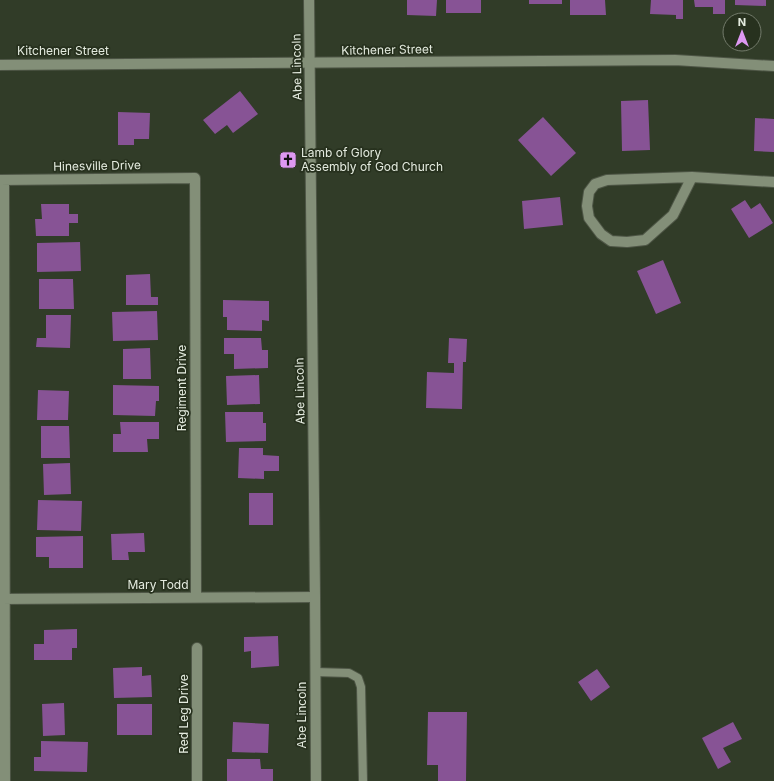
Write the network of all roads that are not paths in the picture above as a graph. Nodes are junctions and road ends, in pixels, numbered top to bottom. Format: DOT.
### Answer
graph roads {
  1 [pos="309,0"];
  2 [pos="310,63"];
  3 [pos="0,65"];
  4 [pos="774,66"];
  5 [pos="692,177"];
  6 [pos="195,178"];
  7 [pos="2,180"];
  8 [pos="774,182"];
  9 [pos="315,597"];
  10 [pos="196,598"];
  11 [pos="3,599"];
  12 [pos="197,648"];
  13 [pos="315,672"];
  14 [pos="5,781"];
  15 [pos="197,781"];
  16 [pos="316,781"];
  17 [pos="363,781"];
  1 -- 2 [label="street, Abe Lincoln"];
  2 -- 3 [label="street, Kitchener Street"];
  2 -- 4 [label="street, Kitchener Street"];
  2 -- 9 [label="street, Abe Lincoln"];
  5 -- 5 [label="street"];
  5 -- 8 [label="street"];
  6 -- 7 [label="street, Hinesville Drive"];
  6 -- 10 [label="street, Regiment Drive"];
  7 -- 11 [label="street"];
  9 -- 10 [label="street, Mary Todd"];
  9 -- 13 [label="street, Abe Lincoln"];
  10 -- 11 [label="street, Mary Todd"];
  11 -- 14 [label="street"];
  12 -- 15 [label="street, Red Leg Drive"];
  13 -- 16 [label="street, Abe Lincoln"];
  13 -- 17 [label="lane"];
}
